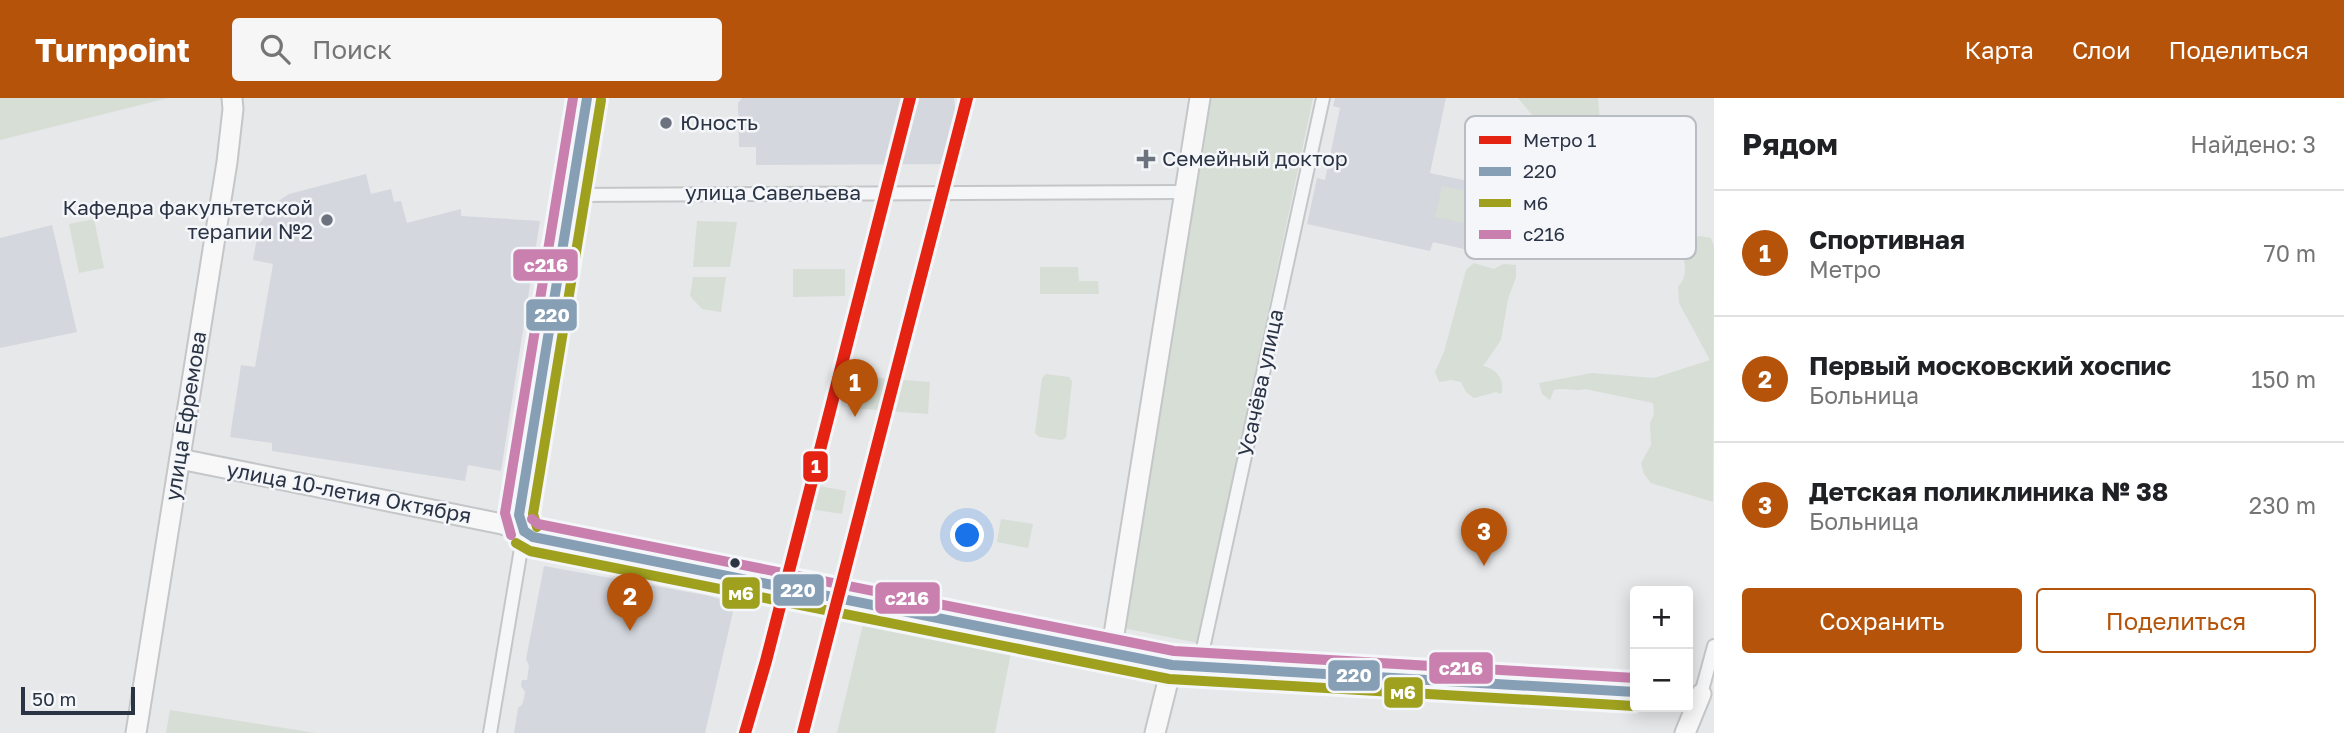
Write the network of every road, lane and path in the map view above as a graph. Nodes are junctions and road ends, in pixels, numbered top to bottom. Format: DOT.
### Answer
graph roads {
  1 [pos="232,98"];
  2 [pos="587,98"];
  3 [pos="1200,98"];
  4 [pos="1323,98"];
  5 [pos="1183,192"];
  6 [pos="572,195"];
  7 [pos="180,459"];
  8 [pos="524,531"];
  9 [pos="1714,646"];
  10 [pos="1111,653"];
  11 [pos="1172,665"];
  12 [pos="1199,667"];
  13 [pos="1630,692"];
  14 [pos="1701,694"];
  15 [pos="1689,723"];
  16 [pos="136,733"];
  17 [pos="490,733"];
  18 [pos="1155,733"];
  1 -- 7 [label="street, улица Ефремова"];
  2 -- 6 [label="street"];
  3 -- 5 [label="street"];
  4 -- 12 [label="street, Усачёва улица"];
  5 -- 6 [label="street, улица Савельева"];
  5 -- 10 [label="street"];
  6 -- 8 [label="street"];
  7 -- 8 [label="street, улица 10-летия Октября"];
  7 -- 16 [label="street, улица Ефремова"];
  8 -- 10 [label="street, улица 10-летия Октября"];
  8 -- 17 [label="street"];
  9 -- 14 [label="street"];
  10 -- 11 [label="street, улица 10-летия Октября"];
  11 -- 12 [label="street, улица 10-летия Октября"];
  11 -- 18 [label="street"];
  12 -- 13 [label="street, улица 10-летия Октября"];
  14 -- 15 [label="street"];
}
